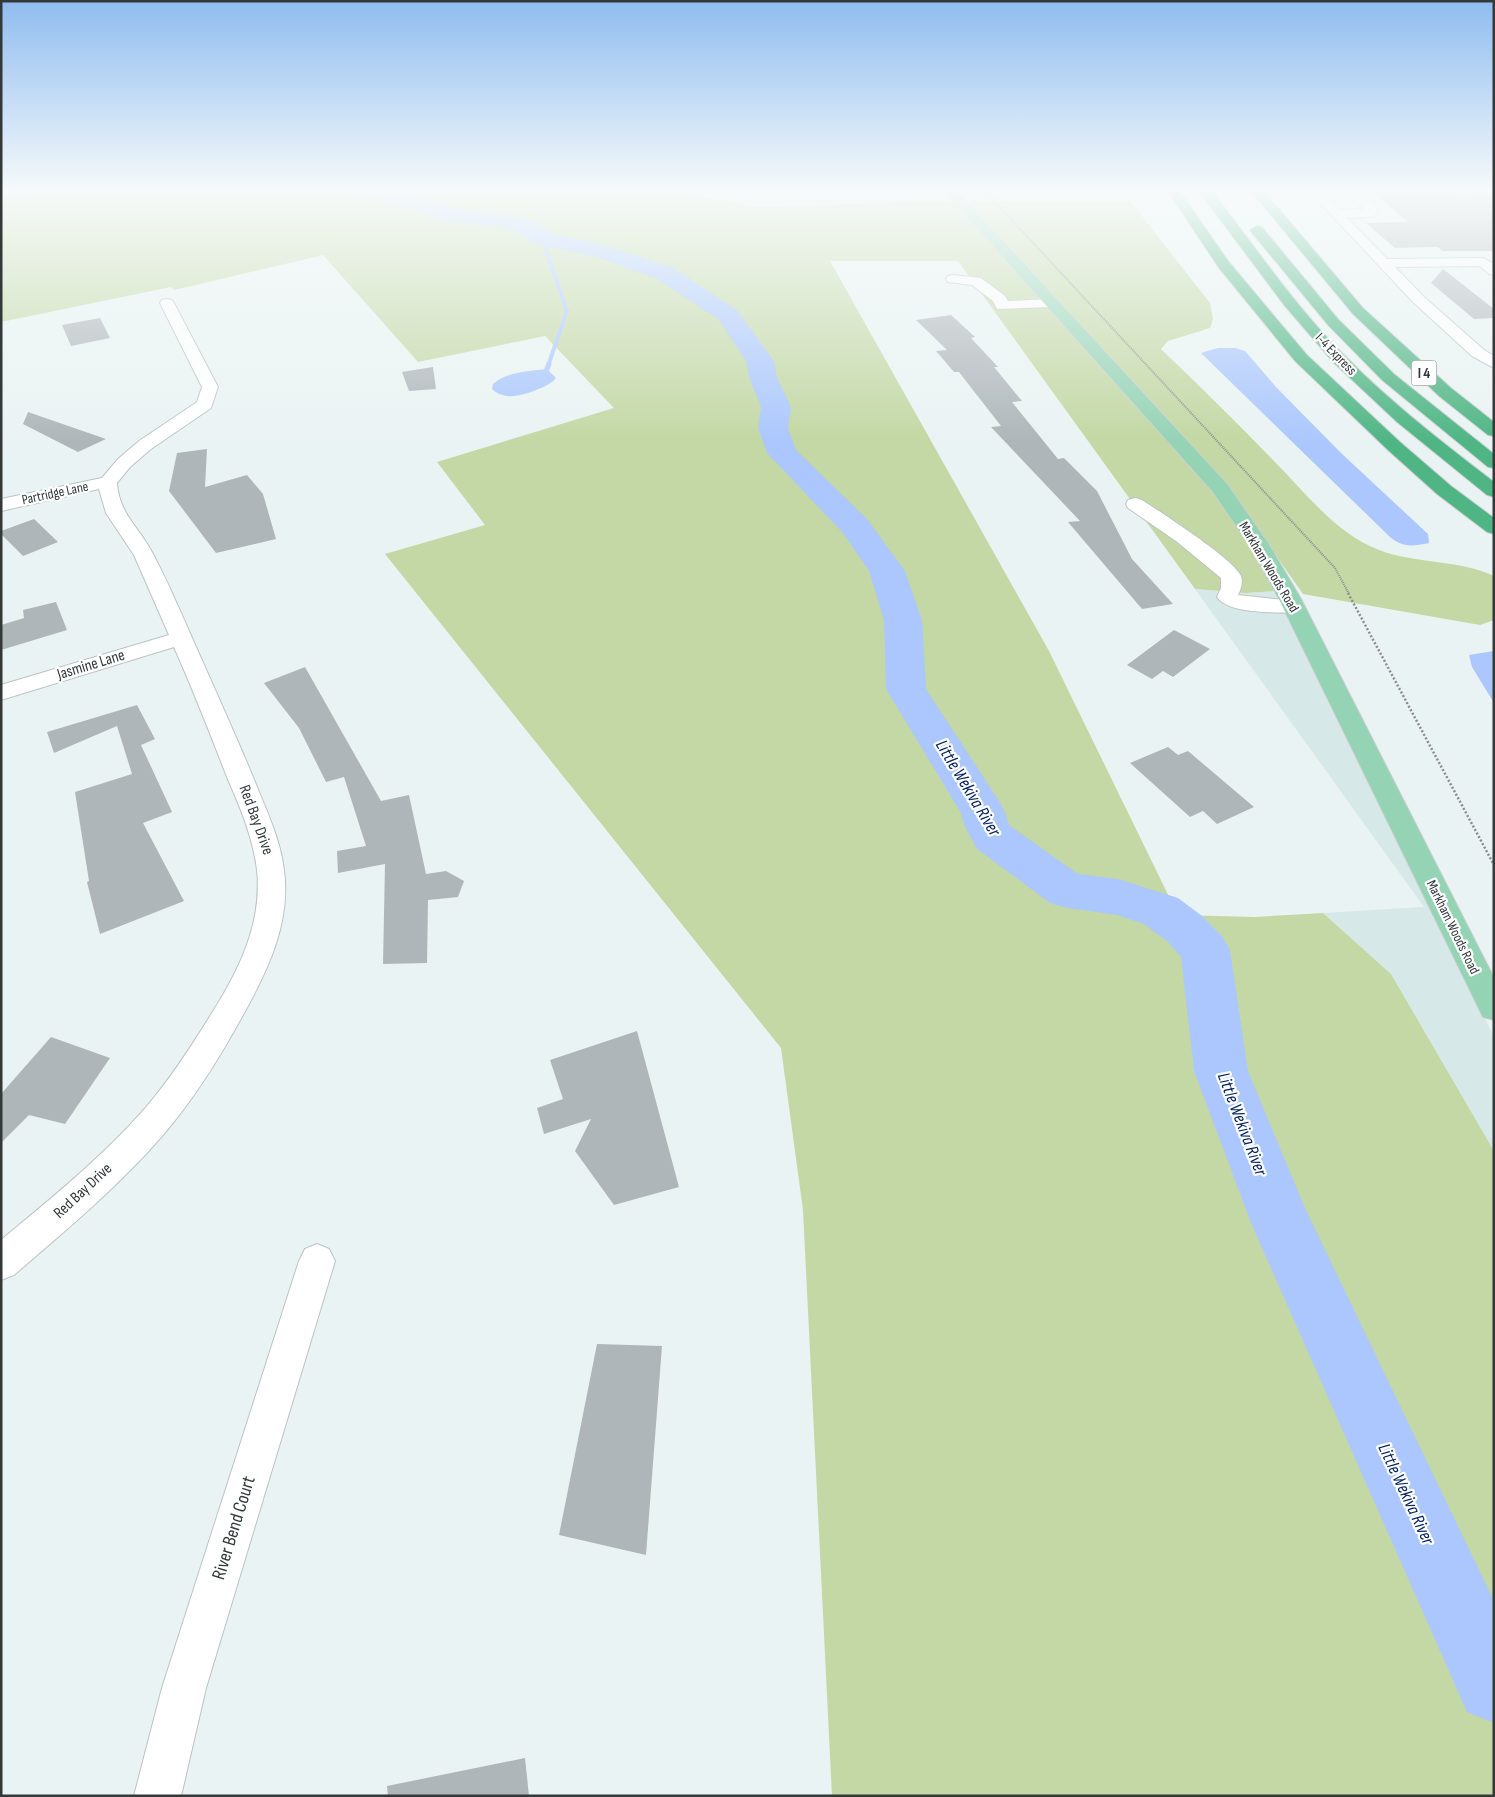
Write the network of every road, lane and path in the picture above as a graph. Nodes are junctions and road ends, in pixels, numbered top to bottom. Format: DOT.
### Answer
graph roads {
  1 [pos="1025,274"];
  2 [pos="1231,274"];
  3 [pos="1268,274"];
  4 [pos="1293,274"];
  5 [pos="1327,274"];
  6 [pos="1394,274"];
  7 [pos="1418,278"];
  8 [pos="953,279"];
  9 [pos="1399,279"];
  10 [pos="1051,302"];
  11 [pos="167,303"];
  12 [pos="1358,310"];
  13 [pos="1494,363"];
  14 [pos="1452,377"];
  15 [pos="1494,431"];
  16 [pos="1494,463"];
  17 [pos="108,482"];
  18 [pos="1444,490"];
  19 [pos="1494,491"];
  20 [pos="1135,504"];
  21 [pos="1,505"];
  22 [pos="1494,528"];
  23 [pos="1494,549"];
  24 [pos="1294,608"];
  25 [pos="181,638"];
  26 [pos="1,693"];
  27 [pos="1494,1008"];
  28 [pos="317,1261"];
  29 [pos="1,1263"];
  30 [pos="157,1796"];
  1 -- 10 [label="main road, Markham Woods Road"];
  2 -- 18 [label="highway"];
  3 -- 19 [label="highway, I-4 Express"];
  4 -- 16 [label="highway, I-4 Express"];
  5 -- 12 [label="highway, I 4"];
  6 -- 9 [label="street"];
  7 -- 9 [label="street"];
  8 -- 10 [label="street"];
  9 -- 13 [label="street"];
  10 -- 24 [label="main road, Markham Woods Road"];
  11 -- 17 [label="street"];
  12 -- 14 [label="highway"];
  12 -- 15 [label="highway, I 4"];
  17 -- 21 [label="street, Partridge Lane"];
  17 -- 25 [label="street, Red Bay Drive"];
  18 -- 22 [label="highway"];
  18 -- 23 [label="highway"];
  20 -- 24 [label="street"];
  24 -- 27 [label="main road, Markham Woods Road"];
  25 -- 26 [label="street, Jasmine Lane"];
  25 -- 29 [label="street, Red Bay Drive"];
  28 -- 30 [label="street, River Bend Court"];
}
